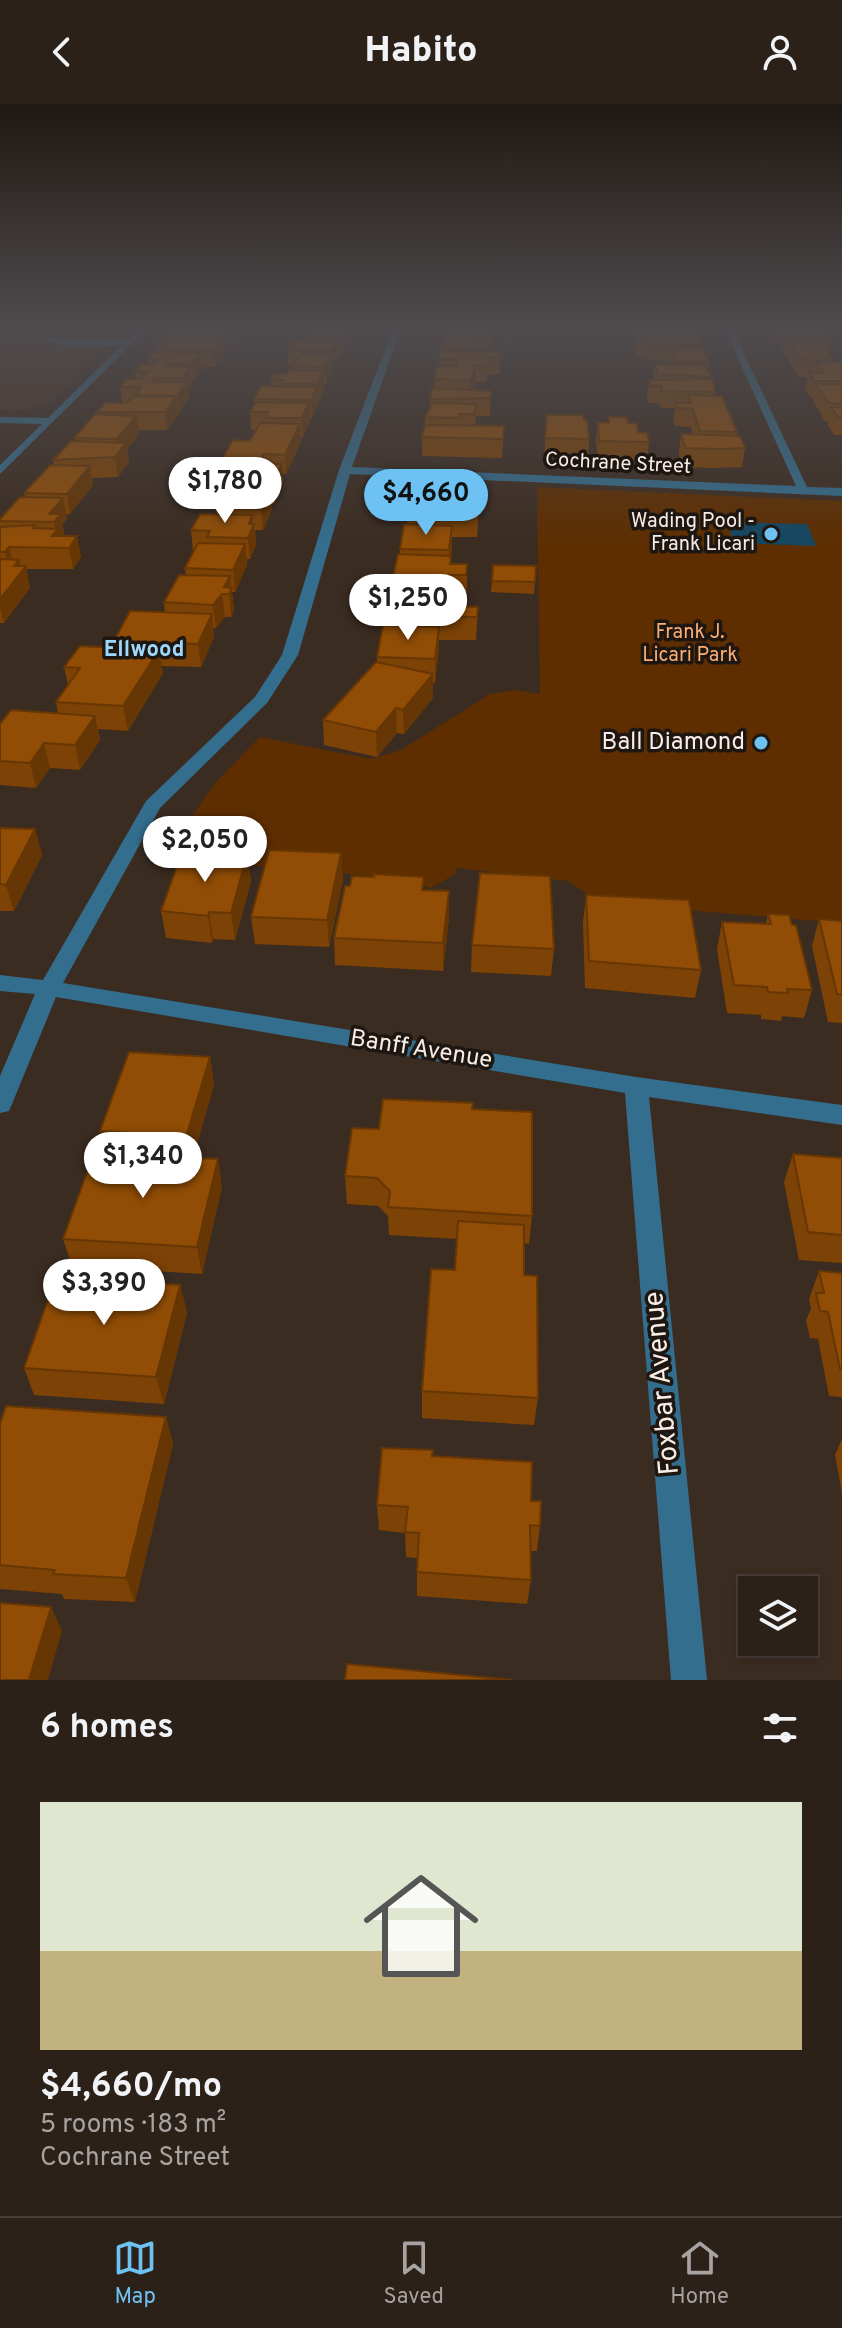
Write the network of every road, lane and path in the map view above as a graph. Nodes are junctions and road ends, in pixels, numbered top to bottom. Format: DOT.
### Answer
graph roads {
  1 [pos="70,400"];
  2 [pos="371,400"];
  3 [pos="761,400"];
  4 [pos="0,420"];
  5 [pos="48,421"];
  6 [pos="345,470"];
  7 [pos="0,471"];
  8 [pos="803,490"];
  9 [pos="842,492"];
  10 [pos="0,983"];
  11 [pos="49,988"];
  12 [pos="636,1086"];
  13 [pos="0,1104"];
  14 [pos="842,1115"];
  15 [pos="689,1680"];
  1 -- 5 [label="street"];
  2 -- 6 [label="street"];
  3 -- 8 [label="street"];
  4 -- 5 [label="street"];
  5 -- 7 [label="street"];
  6 -- 8 [label="street, Cochrane Street"];
  6 -- 11 [label="street"];
  8 -- 9 [label="street, Cochrane Street"];
  10 -- 11 [label="street, Banff Avenue"];
  11 -- 12 [label="street, Banff Avenue"];
  11 -- 13 [label="street"];
  12 -- 14 [label="street, Banff Avenue"];
  12 -- 15 [label="street, Foxbar Avenue"];
}
